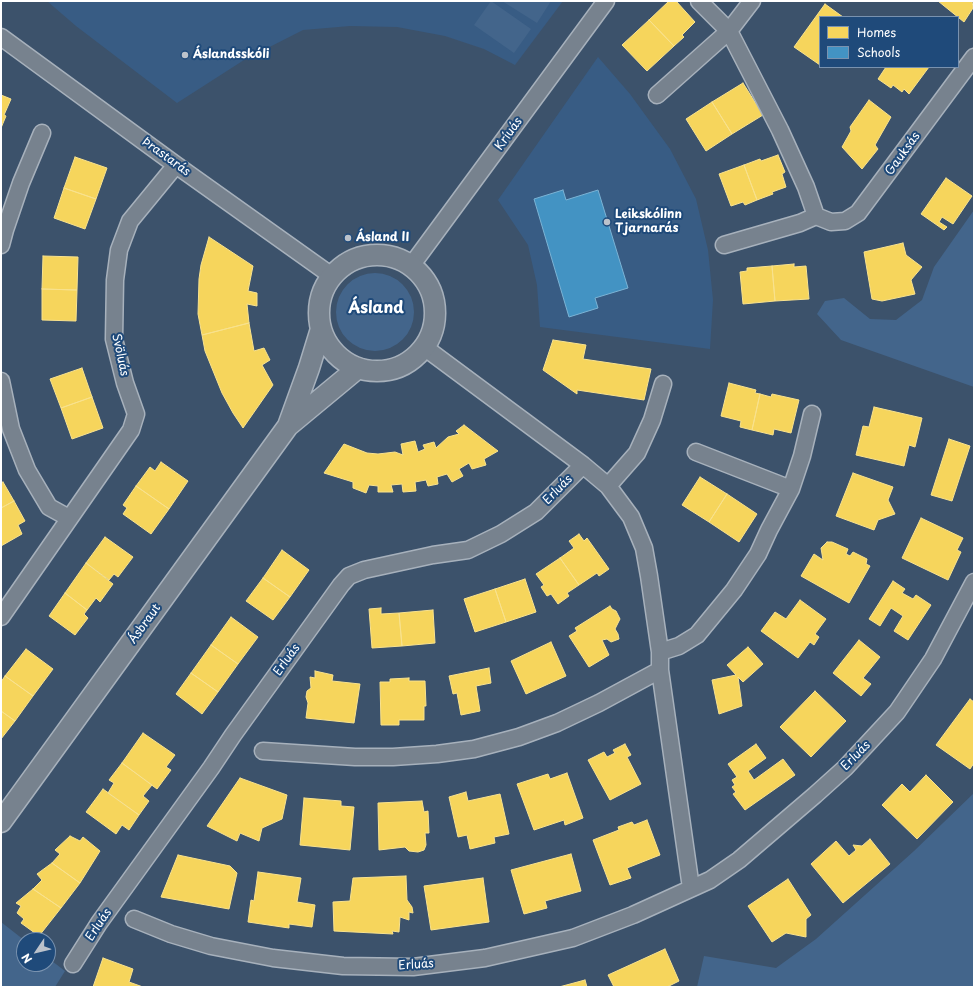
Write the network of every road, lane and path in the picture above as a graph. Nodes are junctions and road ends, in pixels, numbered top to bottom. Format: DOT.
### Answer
graph roads {
  1 [pos="606,1"];
  2 [pos="699,1"];
  3 [pos="752,1"];
  4 [pos="729,31"];
  5 [pos="1,37"];
  6 [pos="974,57"];
  7 [pos="658,94"];
  8 [pos="42,133"];
  9 [pos="176,165"];
  10 [pos="816,216"];
  11 [pos="724,244"];
  12 [pos="1,245"];
  13 [pos="411,266"];
  14 [pos="332,276"];
  15 [pos="321,329"];
  16 [pos="424,347"];
  17 [pos="358,368"];
  18 [pos="1,381"];
  19 [pos="663,384"];
  20 [pos="812,414"];
  21 [pos="288,426"];
  22 [pos="696,452"];
  23 [pos="583,465"];
  24 [pos="608,486"];
  25 [pos="791,489"];
  26 [pos="69,518"];
  27 [pos="974,582"];
  28 [pos="1,617"];
  29 [pos="660,652"];
  30 [pos="660,670"];
  31 [pos="263,751"];
  32 [pos="1,822"];
  33 [pos="692,888"];
  34 [pos="134,919"];
  35 [pos="73,964"];
  1 -- 13 [label="street, Kríuás"];
  2 -- 4 [label="street"];
  3 -- 4 [label="street"];
  4 -- 7 [label="street"];
  4 -- 10 [label="street"];
  5 -- 9 [label="street, Þrastarás"];
  6 -- 10 [label="street, Gauksás"];
  8 -- 12 [label="street"];
  9 -- 14 [label="street, Þrastarás"];
  9 -- 26 [label="street, Svöluás"];
  10 -- 11 [label="street"];
  13 -- 14 [label="street"];
  13 -- 16 [label="street"];
  14 -- 15 [label="street"];
  15 -- 17 [label="street"];
  15 -- 21 [label="street, Ásbraut"];
  16 -- 17 [label="street"];
  16 -- 23 [label="street, Erluás"];
  17 -- 21 [label="street, Ásbraut"];
  18 -- 26 [label="street"];
  19 -- 24 [label="street"];
  20 -- 25 [label="street"];
  21 -- 32 [label="street, Ásbraut"];
  22 -- 25 [label="street"];
  23 -- 24 [label="street, Erluás"];
  23 -- 35 [label="street, Erluás"];
  24 -- 29 [label="street, Erluás"];
  25 -- 29 [label="street"];
  26 -- 28 [label="street, Svöluás"];
  27 -- 33 [label="street, Erluás"];
  29 -- 30 [label="street, Erluás"];
  30 -- 31 [label="street"];
  30 -- 33 [label="street, Erluás"];
  33 -- 34 [label="street, Erluás"];
}
